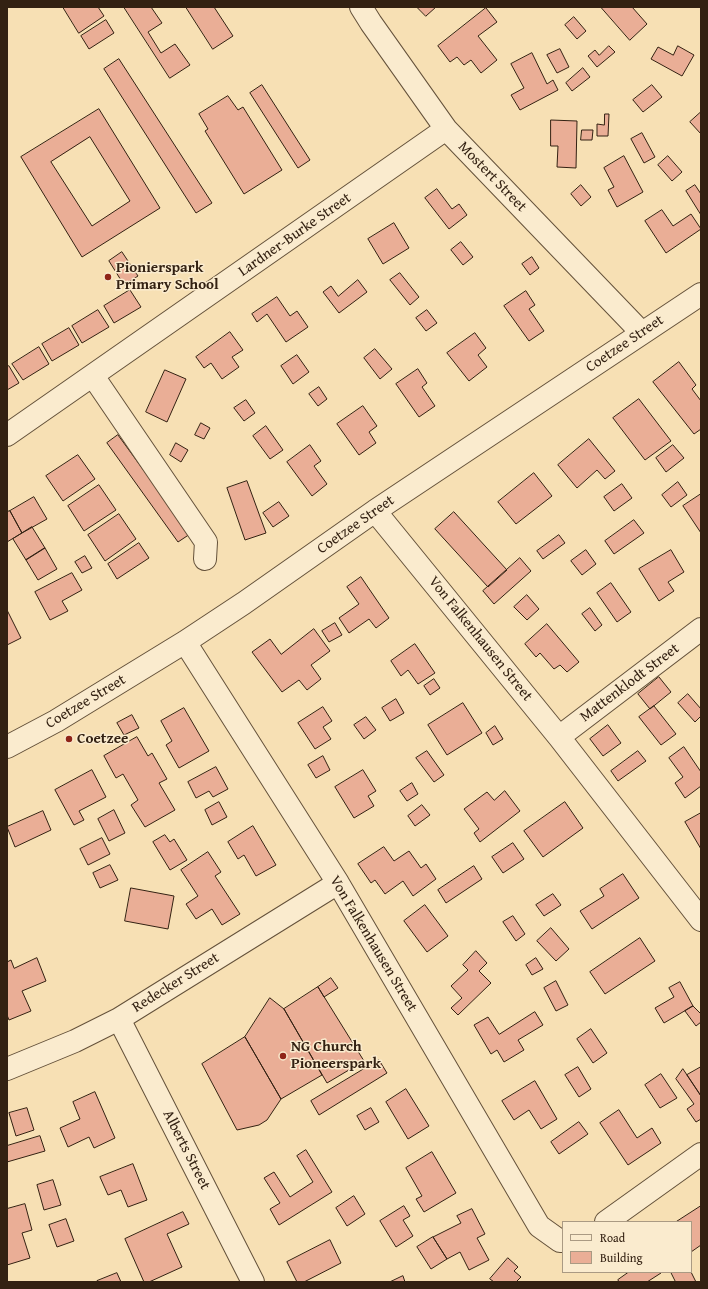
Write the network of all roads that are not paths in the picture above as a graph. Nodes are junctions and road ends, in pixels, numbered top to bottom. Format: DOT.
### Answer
graph roads {
  1 [pos="361,7"];
  2 [pos="446,129"];
  3 [pos="701,294"];
  4 [pos="642,333"];
  5 [pos="93,376"];
  6 [pos="7,435"];
  7 [pos="375,511"];
  8 [pos="205,559"];
  9 [pos="701,629"];
  10 [pos="185,642"];
  11 [pos="559,737"];
  12 [pos="7,747"];
  13 [pos="338,884"];
  14 [pos="701,920"];
  15 [pos="119,1019"];
  16 [pos="7,1070"];
  17 [pos="701,1154"];
  18 [pos="607,1221"];
  19 [pos="562,1241"];
  20 [pos="253,1282"];
  1 -- 2 [label="street, Mostert Street"];
  2 -- 4 [label="street, Mostert Street"];
  2 -- 5 [label="street, Lardner-Burke Street"];
  3 -- 4 [label="street, Coetzee Street"];
  4 -- 7 [label="street, Coetzee Street"];
  5 -- 6 [label="street, Lardner-Burke Street"];
  5 -- 8 [label="street"];
  7 -- 10 [label="street, Coetzee Street"];
  7 -- 11 [label="street, Von Falkenhausen Street"];
  9 -- 11 [label="street, Mattenklodt Street"];
  10 -- 12 [label="street, Coetzee Street"];
  10 -- 13 [label="street, Von Falkenhausen Street"];
  11 -- 14 [label="street, Von Falkenhausen Street"];
  13 -- 15 [label="street, Redecker Street"];
  13 -- 19 [label="street, Von Falkenhausen Street"];
  15 -- 16 [label="street, Redecker Street"];
  15 -- 20 [label="street, Alberts Street"];
  17 -- 18 [label="street"];
}
